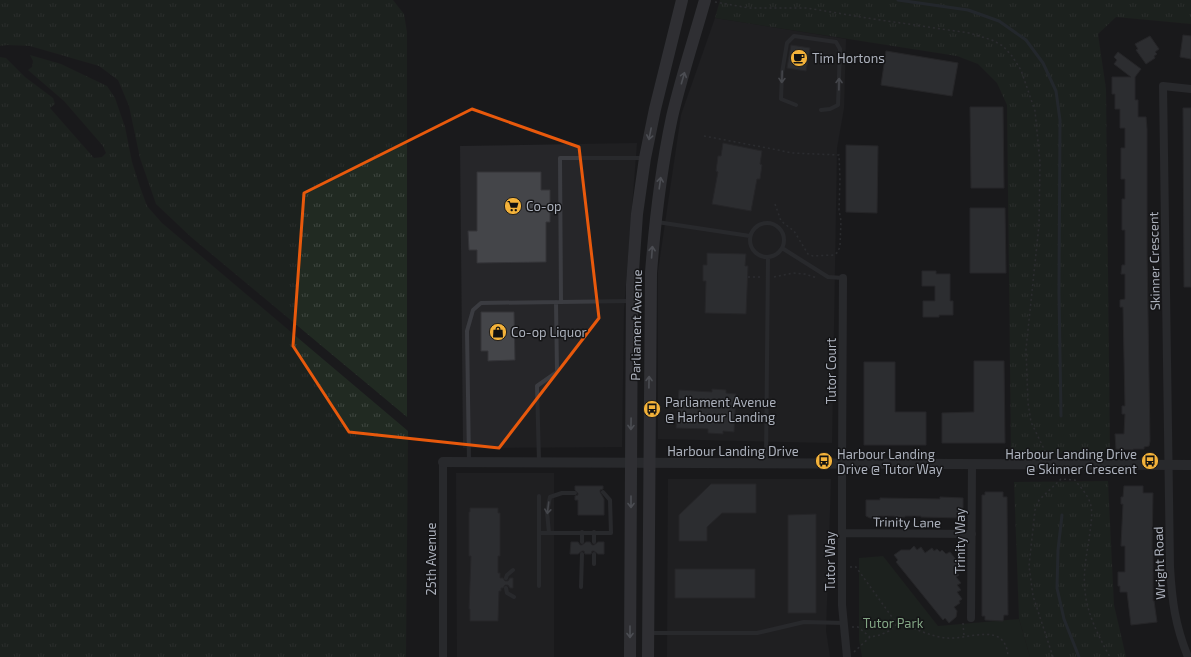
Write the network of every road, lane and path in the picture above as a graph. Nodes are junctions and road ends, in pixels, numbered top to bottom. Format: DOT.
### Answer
graph roads {
  1 [pos="682,0"];
  2 [pos="708,1"];
  3 [pos="1191,89"];
  4 [pos="796,105"];
  5 [pos="822,110"];
  6 [pos="704,136"];
  7 [pos="645,158"];
  8 [pos="776,204"];
  9 [pos="655,222"];
  10 [pos="750,236"];
  11 [pos="782,248"];
  12 [pos="768,257"];
  13 [pos="828,276"];
  14 [pos="748,277"];
  15 [pos="768,277"];
  16 [pos="843,278"];
  17 [pos="632,301"];
  18 [pos="559,302"];
  19 [pos="1056,454"];
  20 [pos="443,462"];
  21 [pos="469,462"];
  22 [pos="539,463"];
  23 [pos="631,463"];
  24 [pos="649,463"];
  25 [pos="766,464"];
  26 [pos="842,464"];
  27 [pos="972,465"];
  28 [pos="1168,465"];
  29 [pos="1191,465"];
  30 [pos="603,492"];
  31 [pos="575,493"];
  32 [pos="539,496"];
  33 [pos="582,532"];
  34 [pos="594,532"];
  35 [pos="539,533"];
  36 [pos="548,533"];
  37 [pos="842,533"];
  38 [pos="972,534"];
  39 [pos="582,542"];
  40 [pos="594,542"];
  41 [pos="582,554"];
  42 [pos="594,554"];
  43 [pos="594,564"];
  44 [pos="842,567"];
  45 [pos="514,570"];
  46 [pos="506,578"];
  47 [pos="539,586"];
  48 [pos="581,587"];
  49 [pos="506,588"];
  50 [pos="514,597"];
  51 [pos="971,618"];
  52 [pos="896,624"];
  53 [pos="844,625"];
  54 [pos="963,626"];
  55 [pos="648,633"];
  56 [pos="964,636"];
  57 [pos="870,637"];
  58 [pos="850,655"];
  59 [pos="443,657"];
  60 [pos="630,657"];
  61 [pos="648,657"];
  62 [pos="1008,657"];
  63 [pos="1053,657"];
  64 [pos="1110,657"];
  65 [pos="1188,657"];
  1 -- 7 [label="main road, Parliament Avenue, one-way"];
  9 -- 2 [label="main road, Parliament Avenue, one-way"];
  2 -- 19 [label="path"];
  3 -- 28 [label="street, Skinner Crescent"];
  5 -- 4 [label="lane, one-way"];
  6 -- 8 [label="path"];
  7 -- 17 [label="main road, Parliament Avenue"];
  7 -- 18 [label="lane"];
  9 -- 10 [label="lane"];
  24 -- 9 [label="main road, Parliament Avenue, one-way"];
  10 -- 11 [label="lane"];
  10 -- 12 [label="lane"];
  11 -- 12 [label="lane"];
  11 -- 13 [label="lane"];
  12 -- 15 [label="lane"];
  13 -- 15 [label="path"];
  13 -- 16 [label="lane"];
  14 -- 15 [label="path"];
  15 -- 25 [label="lane"];
  16 -- 26 [label="street, Tutor Court"];
  17 -- 18 [label="lane"];
  17 -- 23 [label="main road, Parliament Avenue, one-way"];
  18 -- 21 [label="lane"];
  18 -- 22 [label="lane"];
  20 -- 21 [label="street, Harbour Landing Drive"];
  20 -- 59 [label="street, 25th Avenue"];
  21 -- 22 [label="street, Harbour Landing Drive"];
  22 -- 23 [label="street, Harbour Landing Drive"];
  23 -- 24 [label="street, Harbour Landing Drive"];
  23 -- 60 [label="main road, Parliament Avenue, one-way"];
  24 -- 25 [label="street, Harbour Landing Drive"];
  24 -- 55 [label="main road, Parliament Avenue"];
  25 -- 26 [label="street, Harbour Landing Drive"];
  26 -- 27 [label="street, Harbour Landing Drive"];
  26 -- 37 [label="street, Tutor Way"];
  27 -- 28 [label="street, Harbour Landing Drive"];
  27 -- 38 [label="street, Trinity Way"];
  28 -- 29 [label="street, Harbour Landing Drive"];
  28 -- 65 [label="street, Wright Road"];
  30 -- 34 [label="lane"];
  31 -- 36 [label="lane, one-way"];
  32 -- 35 [label="lane"];
  33 -- 34 [label="lane"];
  33 -- 36 [label="lane"];
  33 -- 39 [label="lane"];
  34 -- 40 [label="lane"];
  35 -- 36 [label="lane"];
  35 -- 47 [label="lane"];
  37 -- 38 [label="street, Trinity Lane"];
  37 -- 44 [label="street, Tutor Way"];
  38 -- 51 [label="street, Trinity Way"];
  41 -- 48 [label="lane"];
  42 -- 43 [label="lane"];
  44 -- 52 [label="path"];
  44 -- 53 [label="street, Tutor Way"];
  45 -- 46 [label="lane"];
  49 -- 50 [label="lane"];
  52 -- 56 [label="path"];
  52 -- 57 [label="path"];
  53 -- 55 [label="lane"];
  53 -- 57 [label="path"];
  53 -- 58 [label="street, Tutor Way"];
  54 -- 56 [label="path"];
  55 -- 61 [label="main road, Parliament Avenue"];
  56 -- 62 [label="path"];
  57 -- 58 [label="path"];
  63 -- 64 [label="path"];
}
